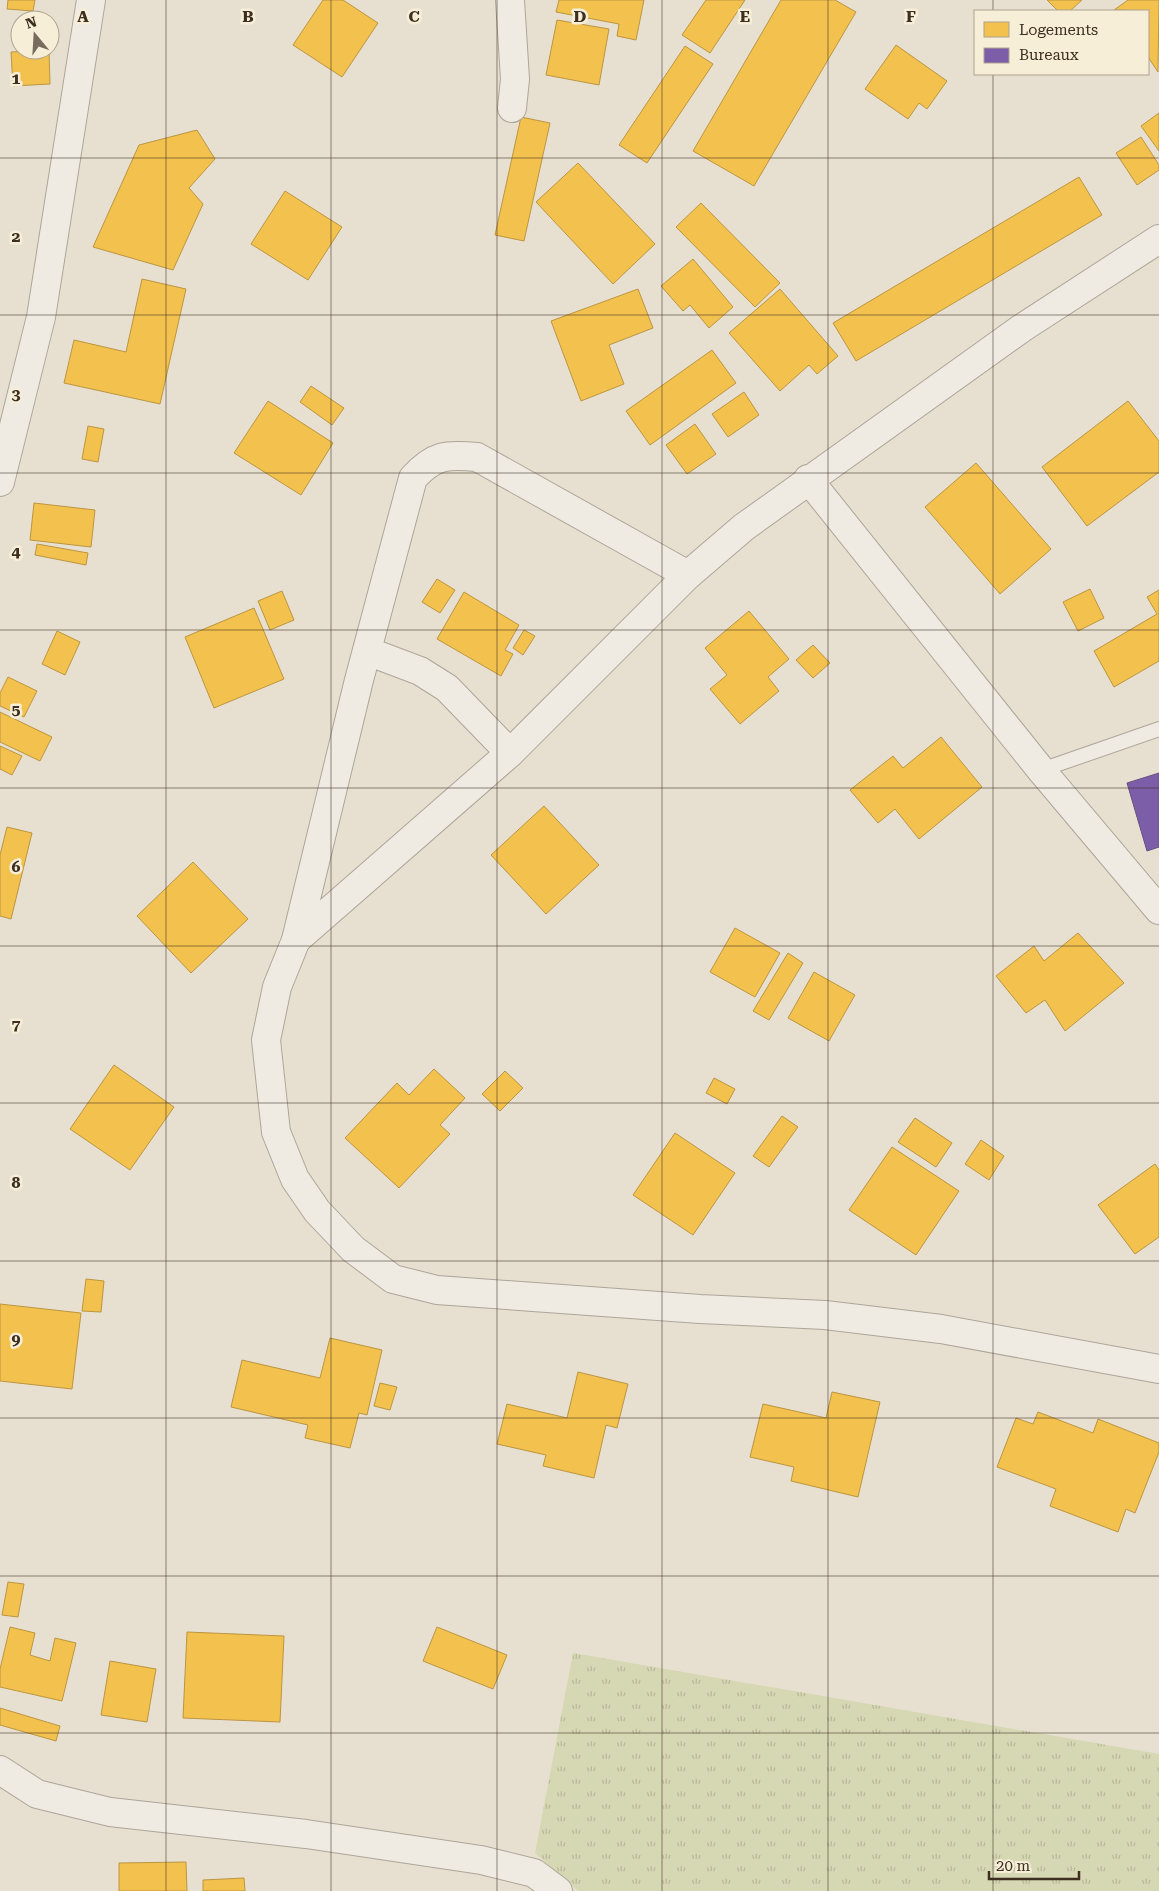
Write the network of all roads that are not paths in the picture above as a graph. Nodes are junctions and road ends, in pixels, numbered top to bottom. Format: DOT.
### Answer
graph roads {
  1 [pos="91,0"];
  2 [pos="510,0"];
  3 [pos="512,108"];
  4 [pos="1159,239"];
  5 [pos="808,479"];
  6 [pos="0,482"];
  7 [pos="688,575"];
  8 [pos="367,651"];
  9 [pos="1159,730"];
  10 [pos="510,753"];
  11 [pos="1041,770"];
  12 [pos="1159,910"];
  13 [pos="296,940"];
  14 [pos="1159,1369"];
  15 [pos="0,1770"];
  16 [pos="558,1891"];
  1 -- 6 [label="street"];
  2 -- 3 [label="street"];
  4 -- 5 [label="street"];
  5 -- 7 [label="street"];
  5 -- 11 [label="street"];
  7 -- 8 [label="street"];
  7 -- 10 [label="street"];
  8 -- 10 [label="street"];
  8 -- 13 [label="street"];
  9 -- 11 [label="lane"];
  10 -- 13 [label="street"];
  11 -- 12 [label="street"];
  13 -- 14 [label="street"];
  15 -- 16 [label="street"];
}
